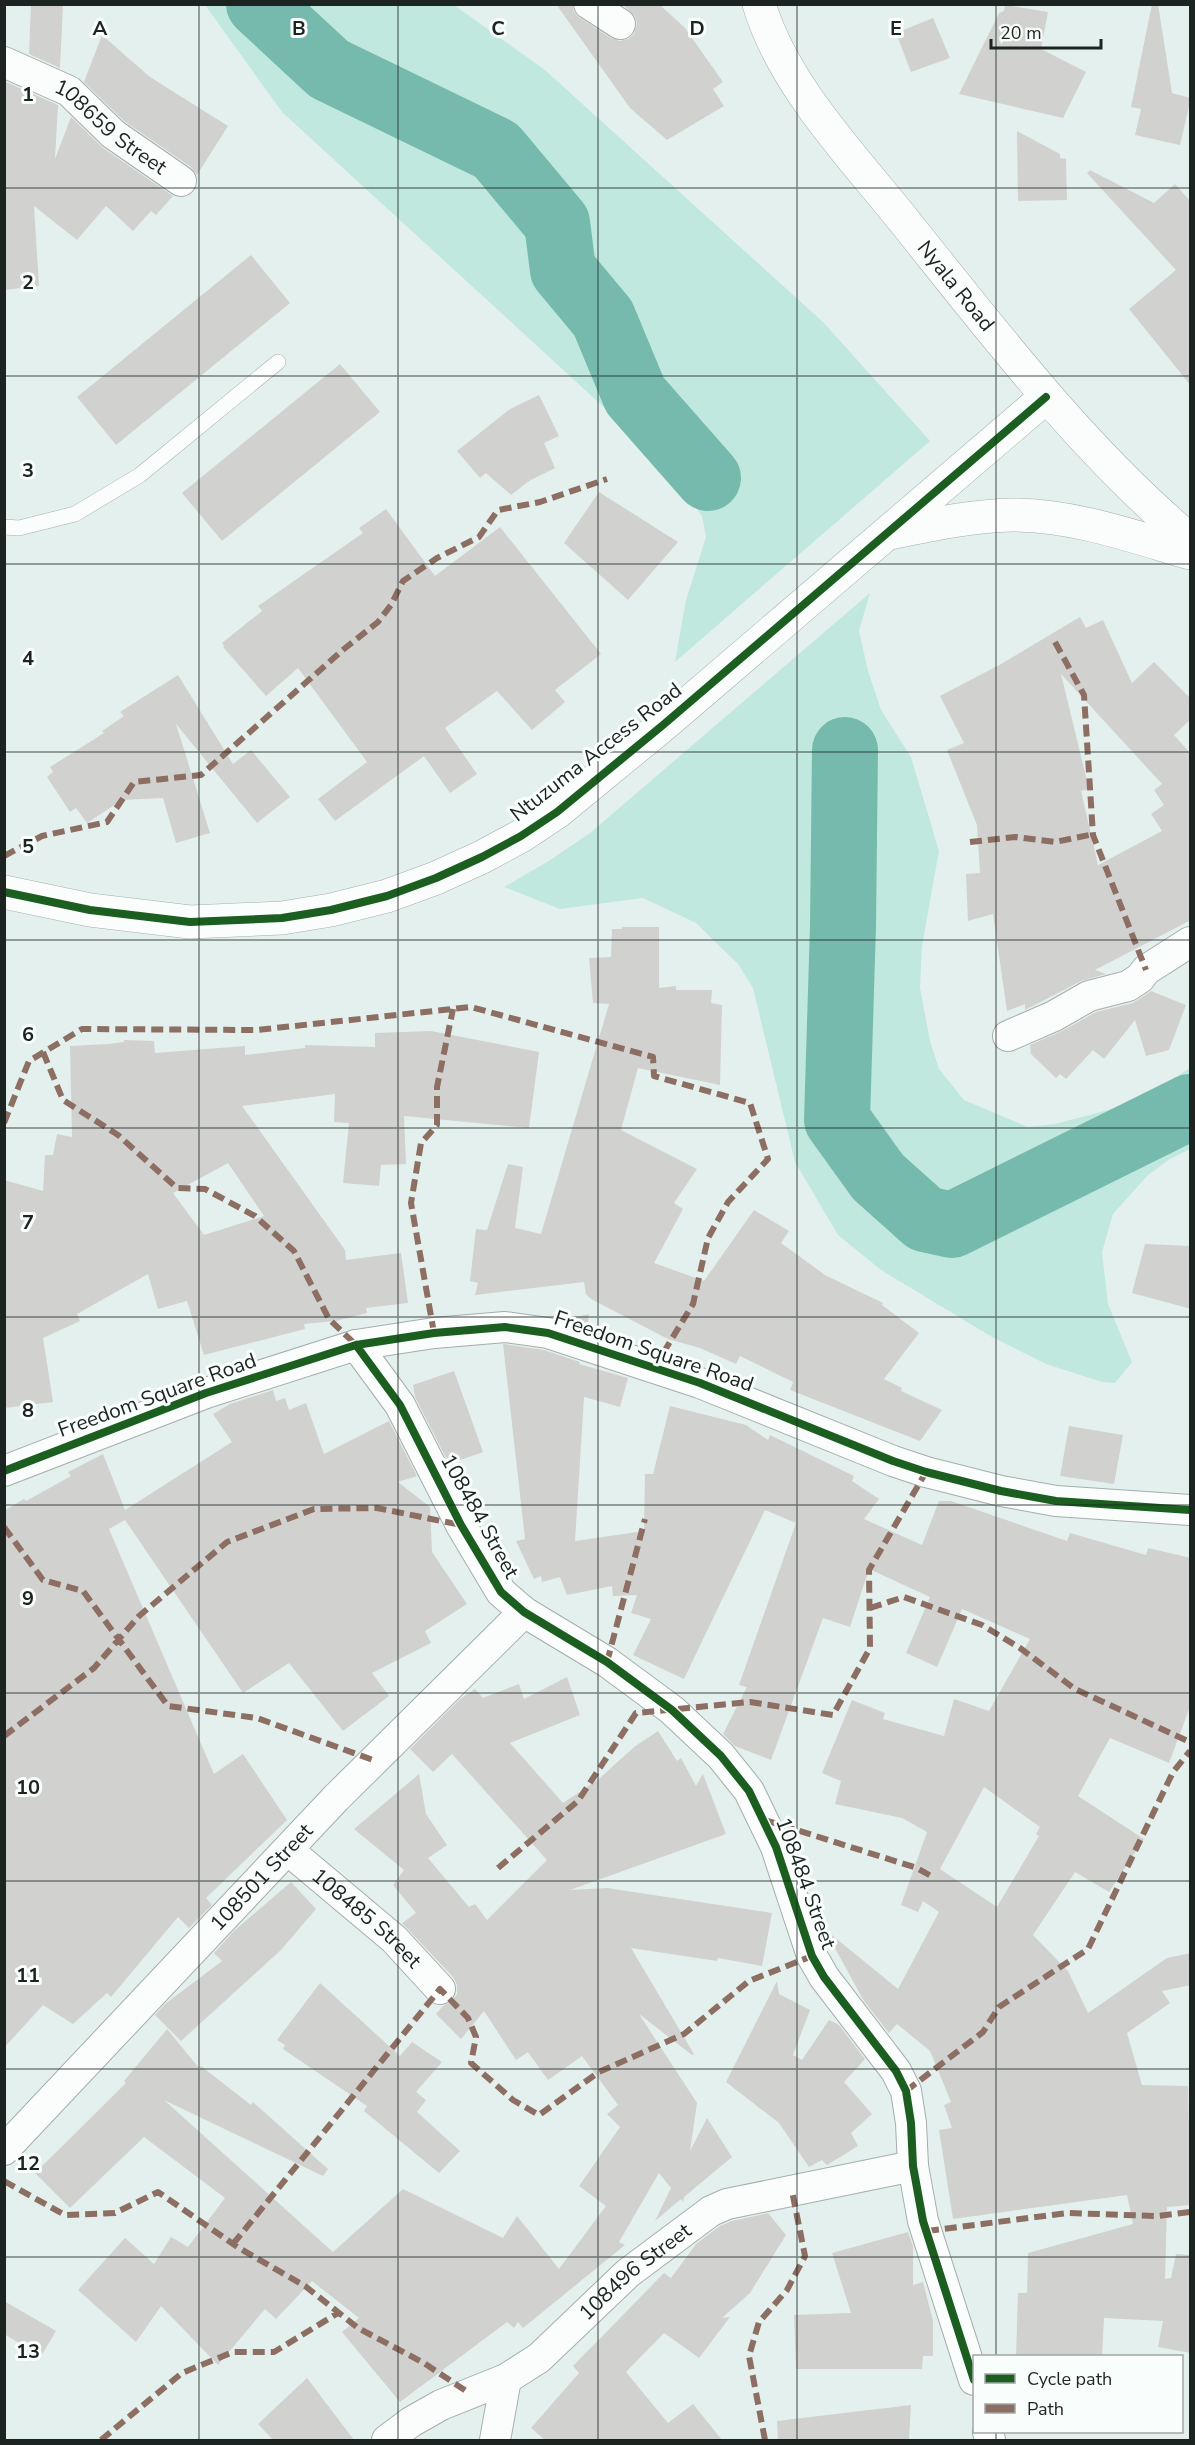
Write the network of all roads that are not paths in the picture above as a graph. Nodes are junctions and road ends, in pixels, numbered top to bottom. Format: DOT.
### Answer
graph roads {
  1 [pos="589,4"];
  2 [pos="759,4"];
  3 [pos="620,24"];
  4 [pos="4,62"];
  5 [pos="181,181"];
  6 [pos="278,362"];
  7 [pos="1046,397"];
  8 [pos="4,527"];
  9 [pos="887,533"];
  10 [pos="1191,540"];
  11 [pos="1191,553"];
  12 [pos="4,892"];
  13 [pos="1191,942"];
  14 [pos="1008,1036"];
  15 [pos="356,1345"];
  16 [pos="4,1471"];
  17 [pos="1191,1510"];
  18 [pos="524,1612"];
  19 [pos="288,1850"];
  20 [pos="441,1989"];
  21 [pos="4,2150"];
  22 [pos="913,2166"];
  23 [pos="973,2374"];
  24 [pos="506,2379"];
  25 [pos="387,2440"];
  26 [pos="495,2440"];
  1 -- 3 [label="street"];
  2 -- 7 [label="street, Nyala Road"];
  4 -- 5 [label="street, 108659 Street"];
  6 -- 8 [label="lane"];
  7 -- 9 [label="street, Ntuzuma Access Road"];
  7 -- 10 [label="street, Nyala Road"];
  9 -- 11 [label="street"];
  9 -- 12 [label="street, Ntuzuma Access Road"];
  13 -- 14 [label="street"];
  15 -- 16 [label="street, Freedom Square Road"];
  15 -- 17 [label="street, Freedom Square Road"];
  15 -- 18 [label="street, 108484 Street"];
  18 -- 19 [label="street, 108501 Street"];
  18 -- 22 [label="street, 108484 Street"];
  19 -- 20 [label="street, 108485 Street"];
  19 -- 21 [label="street, 108501 Street"];
  22 -- 23 [label="street, 108484 Street"];
  22 -- 24 [label="street, 108496 Street"];
  24 -- 25 [label="street, 108496 Street"];
  24 -- 26 [label="street"];
}
